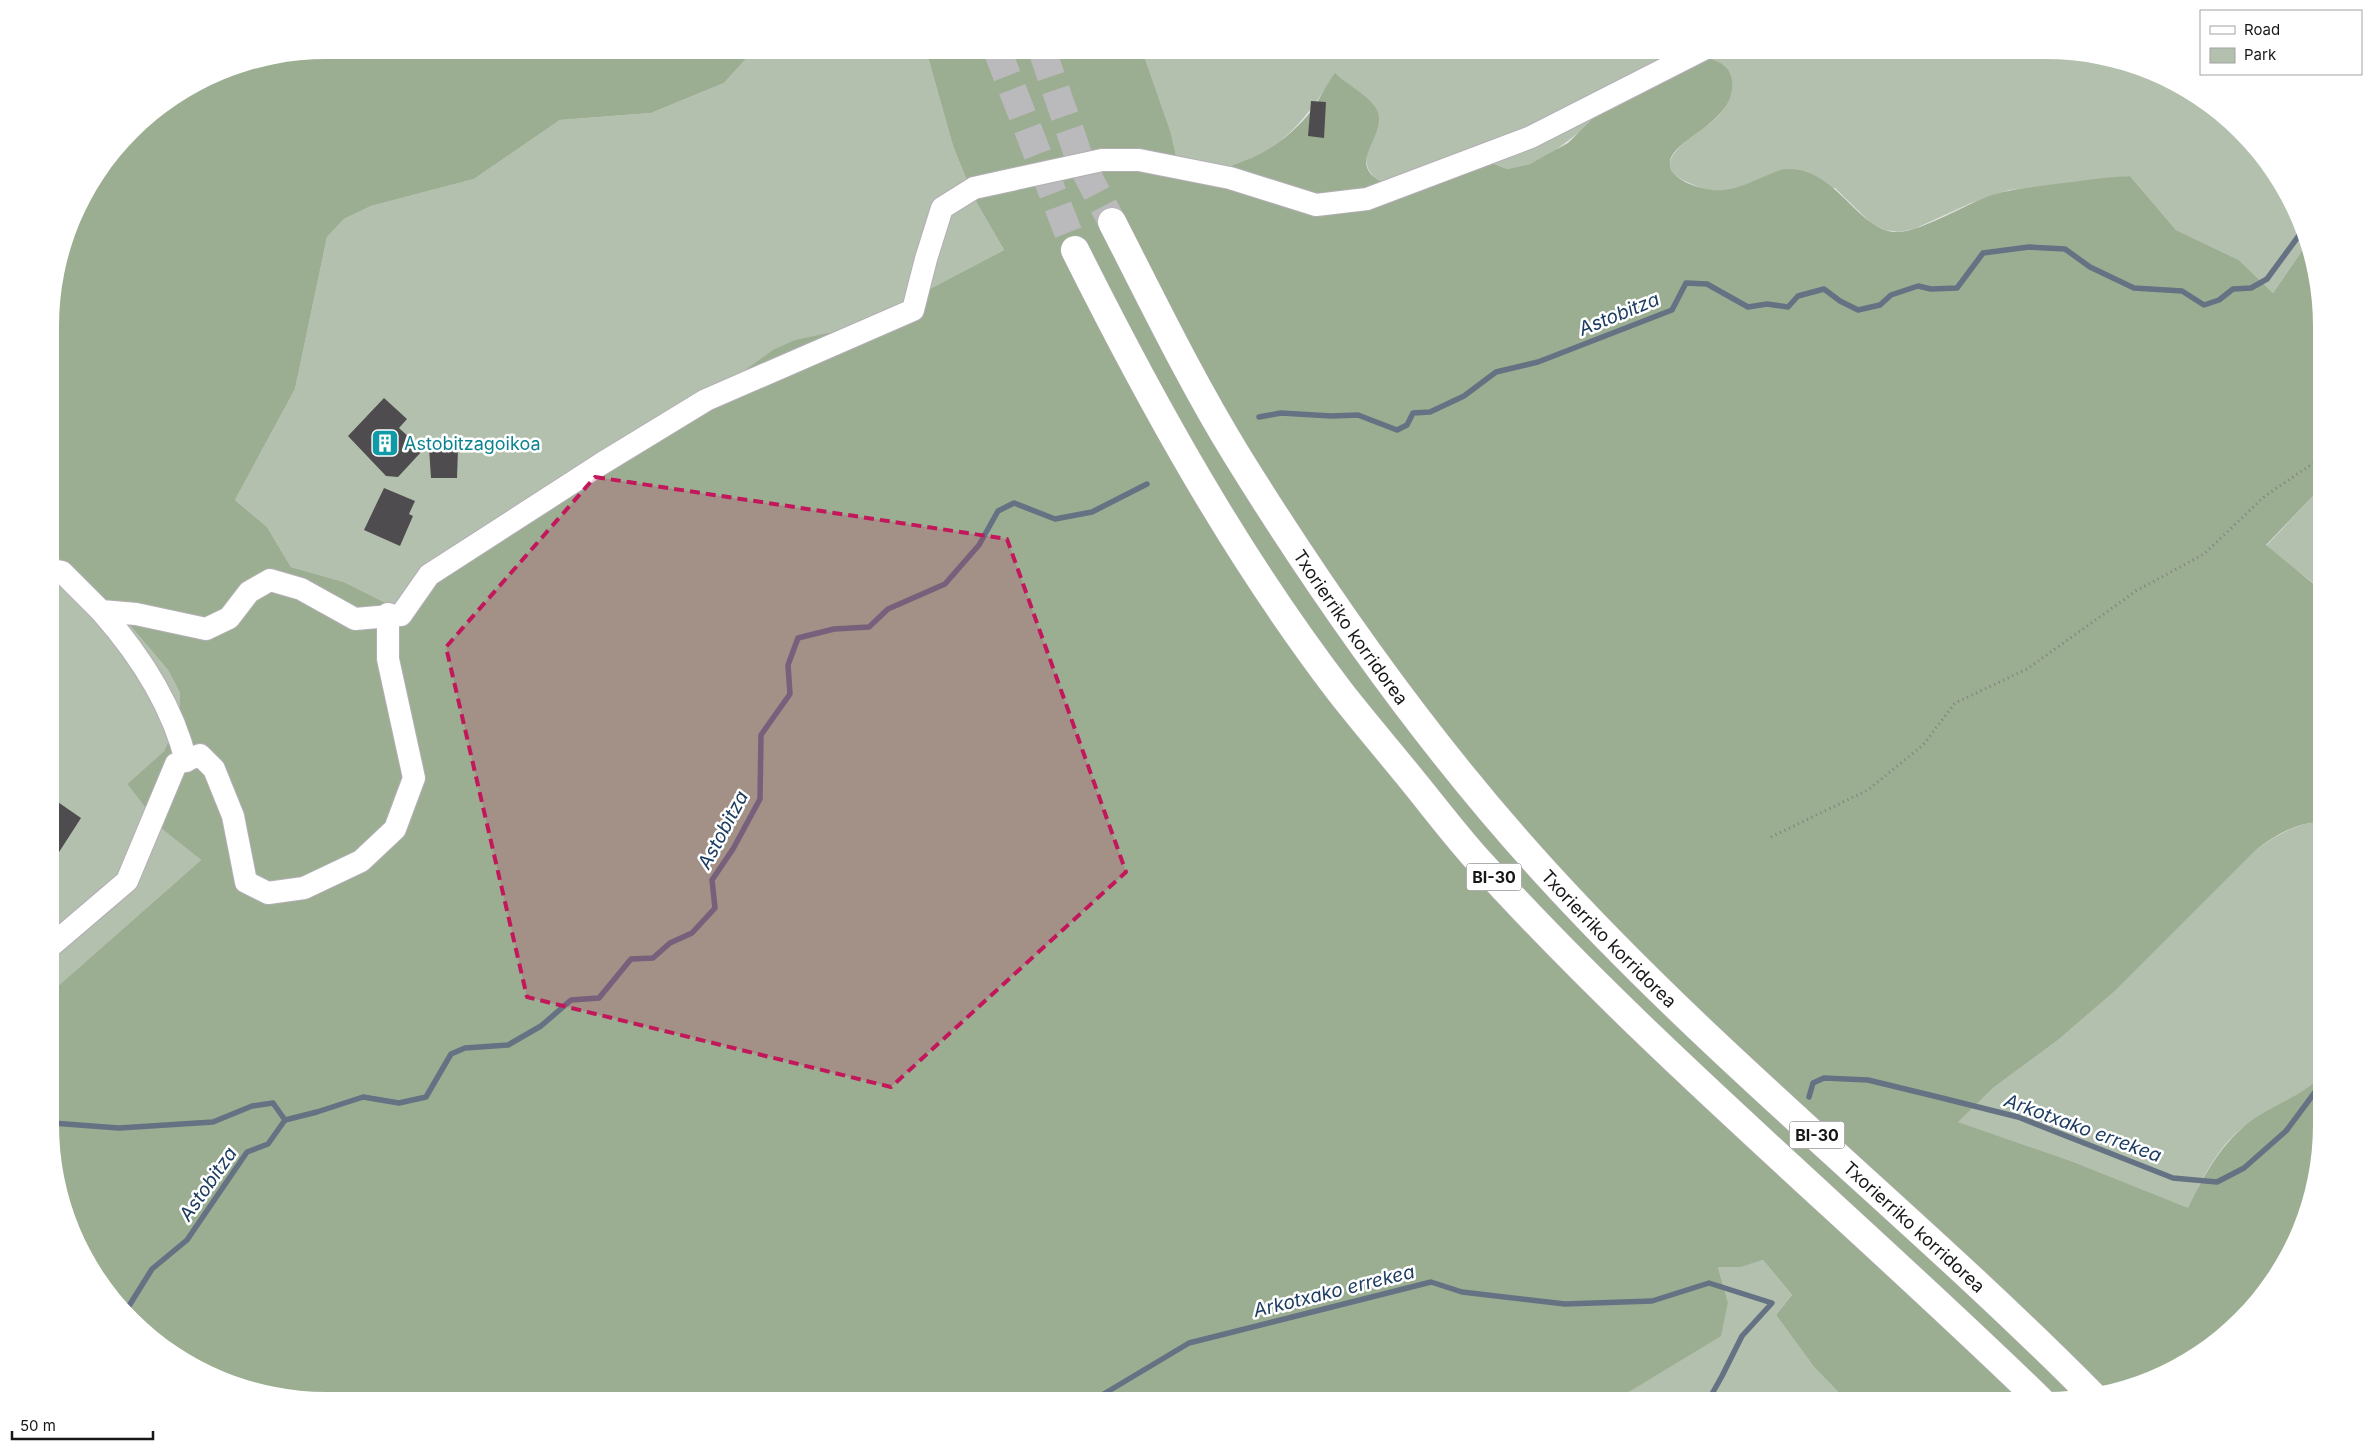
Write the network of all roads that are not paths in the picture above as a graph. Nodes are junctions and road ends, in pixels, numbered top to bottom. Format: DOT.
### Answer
graph roads {
  1 [pos="1684,59"];
  2 [pos="1112,222"];
  3 [pos="1075,250"];
  4 [pos="59,571"];
  5 [pos="100,611"];
  6 [pos="388,614"];
  7 [pos="186,761"];
  8 [pos="59,939"];
  9 [pos="2086,1389"];
  10 [pos="2032,1392"];
  1 -- 6 [label="street"];
  2 -- 9 [label="highway, Txorierriko korridorea / BI-30"];
  3 -- 10 [label="highway, BI-30"];
  4 -- 5 [label="street"];
  5 -- 6 [label="street"];
  5 -- 7 [label="street"];
  6 -- 7 [label="street"];
  7 -- 8 [label="street"];
}
